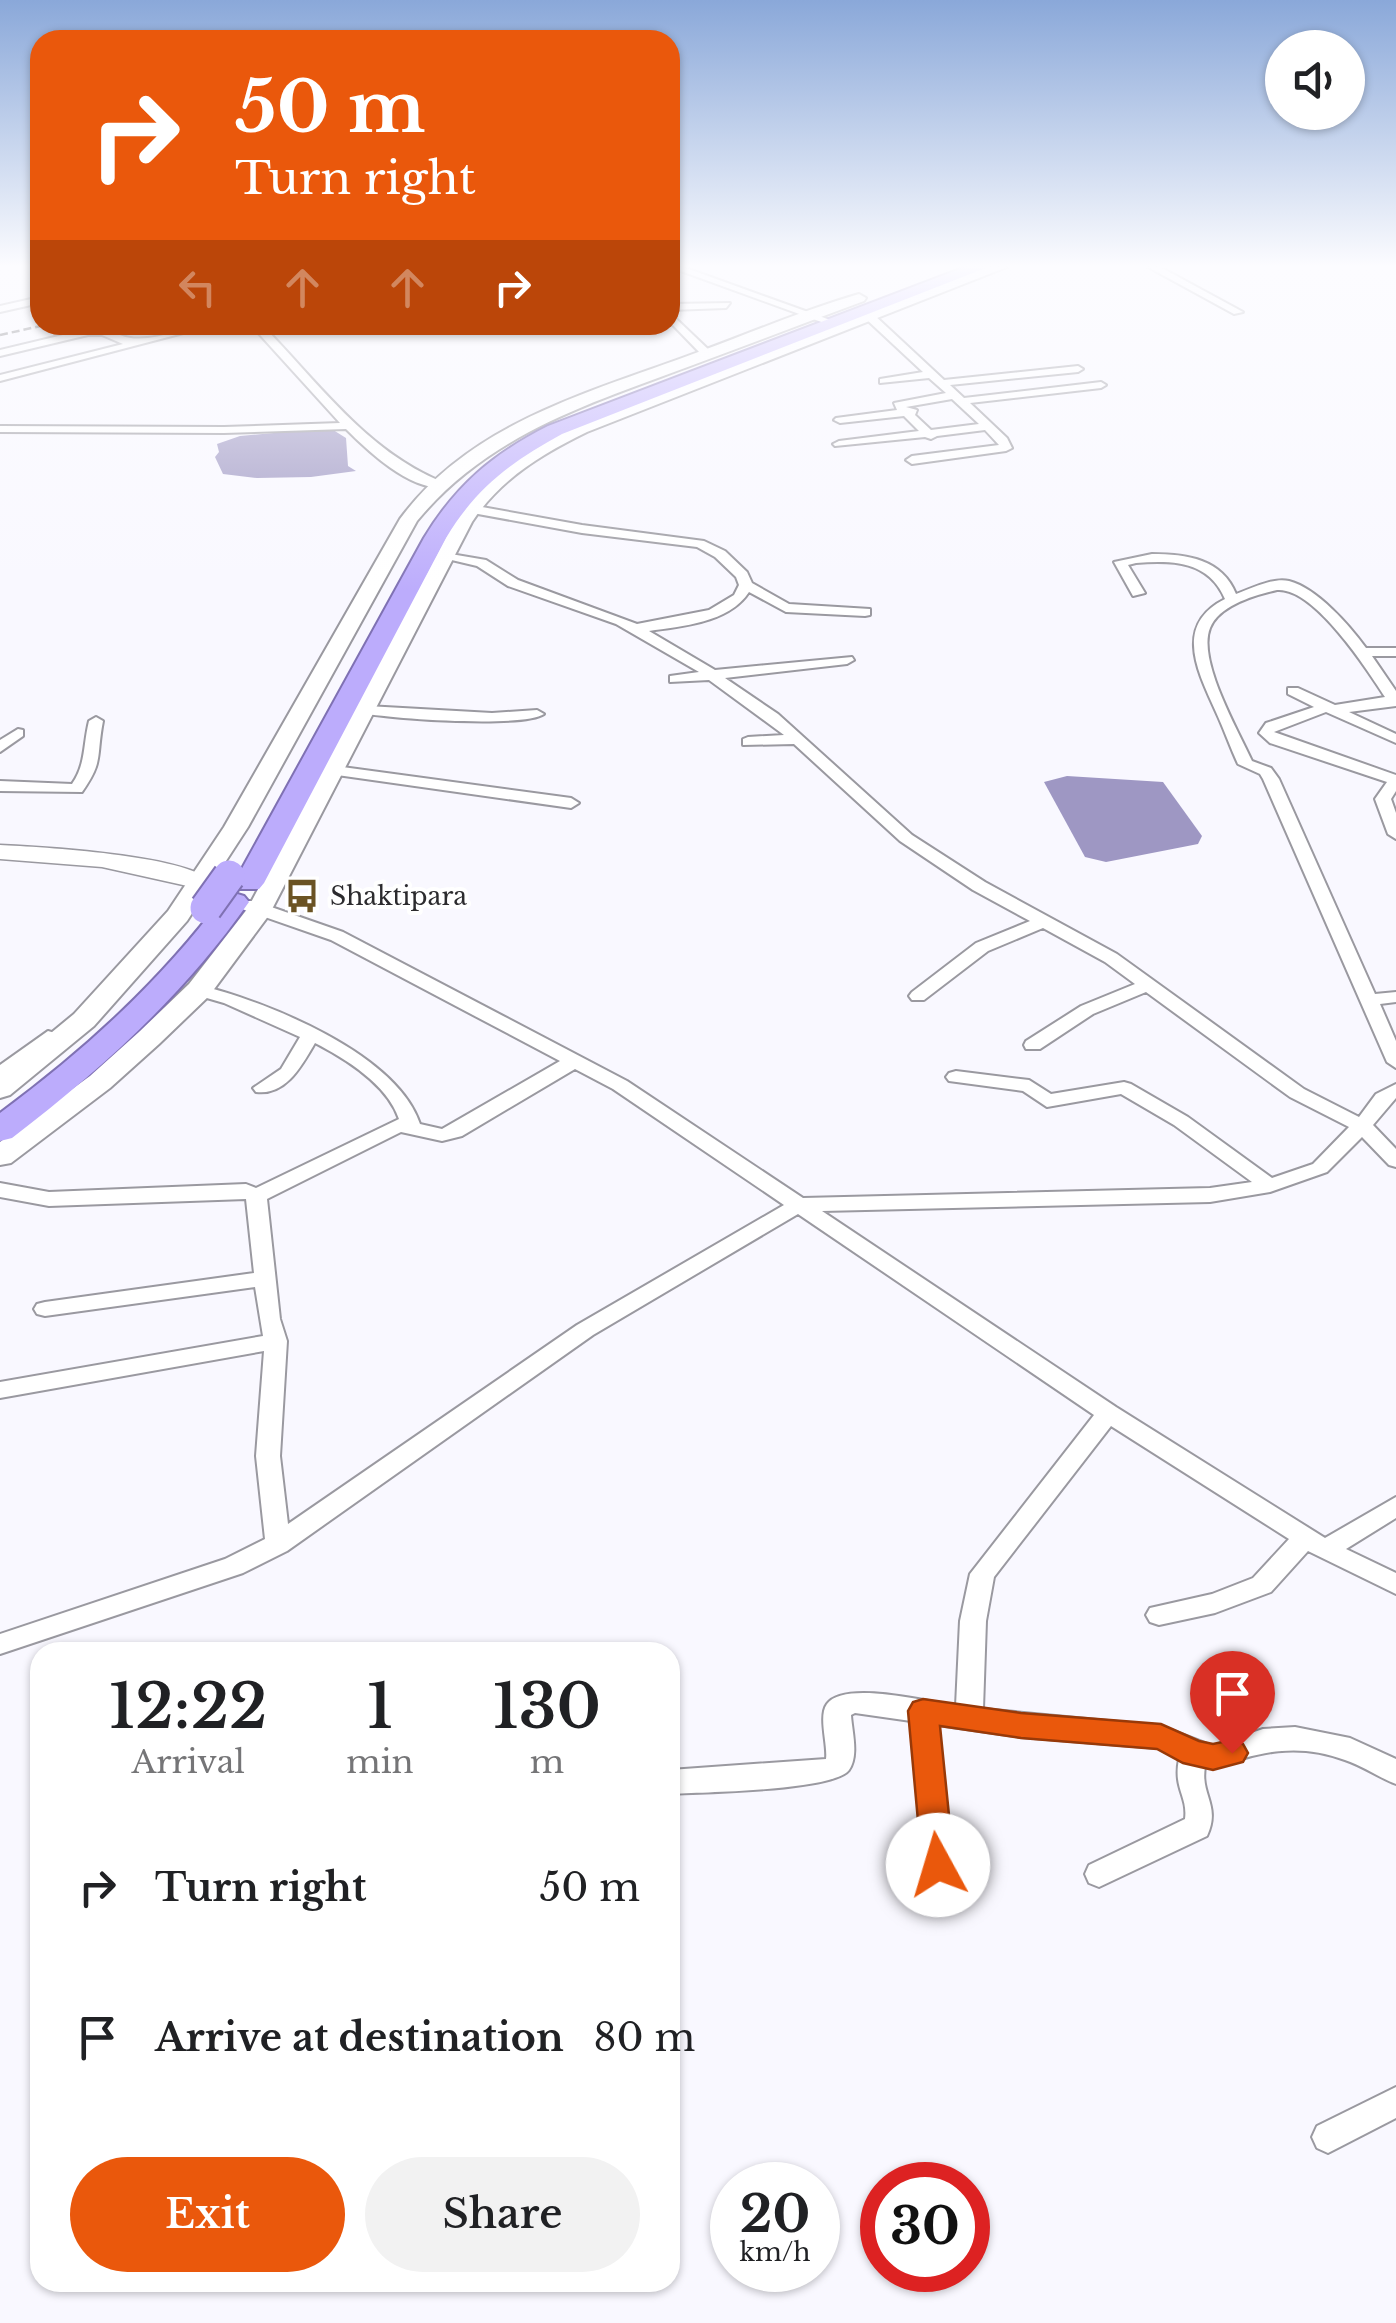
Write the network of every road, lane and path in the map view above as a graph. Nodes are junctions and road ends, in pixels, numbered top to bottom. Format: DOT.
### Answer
graph roads {
  1 [pos="306,375"];
  2 [pos="654,375"];
  3 [pos="672,375"];
  4 [pos="702,375"];
  5 [pos="935,375"];
  6 [pos="978,375"];
  7 [pos="938,378"];
  8 [pos="884,381"];
  9 [pos="1101,386"];
  10 [pos="962,401"];
  11 [pos="905,413"];
  12 [pos="840,420"];
  13 [pos="348,426"];
  14 [pos="989,426"];
  15 [pos="0,429"];
  16 [pos="928,433"];
  17 [pos="840,444"];
  18 [pos="950,455"];
  19 [pos="912,460"];
  20 [pos="438,485"];
  21 [pos="471,508"];
  22 [pos="707,525"];
  23 [pos="700,544"];
  24 [pos="446,557"];
  25 [pos="746,584"];
  26 [pos="1138,593"];
  27 [pos="1232,600"];
  28 [pos="658,610"];
  29 [pos="865,612"];
  30 [pos="616,620"];
  31 [pos="635,629"];
  32 [pos="1366,652"];
  33 [pos="1396,652"];
  34 [pos="847,660"];
  35 [pos="712,675"];
  36 [pos="675,678"];
  37 [pos="1293,691"];
  38 [pos="1395,701"];
  39 [pos="1330,709"];
  40 [pos="367,710"];
  41 [pos="536,714"];
  42 [pos="96,722"];
  43 [pos="18,733"];
  44 [pos="797,738"];
  45 [pos="1395,739"];
  46 [pos="748,742"];
  47 [pos="0,747"];
  48 [pos="336,771"];
  49 [pos="1395,782"];
  50 [pos="0,786"];
  51 [pos="571,803"];
  52 [pos="1396,834"];
  53 [pos="0,852"];
  54 [pos="201,882"];
  55 [pos="260,910"];
  56 [pos="1045,921"];
  57 [pos="1147,984"];
  58 [pos="199,990"];
  59 [pos="107,996"];
  60 [pos="918,996"];
  61 [pos="1396,997"];
  62 [pos="1370,1000"];
  63 [pos="311,1035"];
  64 [pos="1033,1045"];
  65 [pos="574,1061"];
  66 [pos="1396,1062"];
  67 [pos="0,1074"];
  68 [pos="956,1077"];
  69 [pos="50,1079"];
  70 [pos="263,1088"];
  71 [pos="0,1089"];
  72 [pos="1396,1090"];
  73 [pos="0,1106"];
  74 [pos="411,1126"];
  75 [pos="0,1130"];
  76 [pos="1379,1136"];
  77 [pos="0,1156"];
  78 [pos="1396,1161"];
  79 [pos="1270,1186"];
  80 [pos="0,1190"];
  81 [pos="256,1196"];
  82 [pos="799,1205"];
  83 [pos="264,1279"];
  84 [pos="46,1309"];
  85 [pos="276,1341"];
  86 [pos="0,1390"];
  87 [pos="1108,1413"];
  88 [pos="1396,1506"];
  89 [pos="278,1544"];
  90 [pos="1315,1544"];
  91 [pos="1396,1584"];
  92 [pos="1158,1615"];
  93 [pos="0,1644"];
  94 [pos="923,1711"];
  95 [pos="969,1716"];
  96 [pos="1194,1754"];
  97 [pos="1396,1772"];
  98 [pos="680,1781"];
  99 [pos="938,1865"];
  100 [pos="1099,1874"];
  101 [pos="1396,2102"];
  102 [pos="1328,2137"];
  1 -- 13 [label="street"];
  2 -- 20 [label="main road"];
  3 -- 69 [label="highway"];
  4 -- 21 [label="main road"];
  5 -- 7 [label="street"];
  6 -- 7 [label="street"];
  7 -- 8 [label="street"];
  7 -- 10 [label="street"];
  9 -- 10 [label="street"];
  10 -- 11 [label="street"];
  10 -- 14 [label="street"];
  11 -- 12 [label="street"];
  11 -- 16 [label="street"];
  13 -- 15 [label="street"];
  13 -- 20 [label="street"];
  14 -- 16 [label="street"];
  14 -- 18 [label="street"];
  16 -- 17 [label="street"];
  16 -- 18 [label="street"];
  18 -- 19 [label="street"];
  20 -- 54 [label="main road"];
  21 -- 23 [label="street"];
  21 -- 24 [label="main road"];
  22 -- 23 [label="street"];
  23 -- 25 [label="street"];
  24 -- 30 [label="street"];
  24 -- 40 [label="main road"];
  25 -- 29 [label="street"];
  25 -- 31 [label="street"];
  26 -- 27 [label="street"];
  27 -- 32 [label="street"];
  27 -- 62 [label="street"];
  28 -- 30 [label="street"];
  30 -- 31 [label="street"];
  31 -- 35 [label="street"];
  32 -- 33 [label="street"];
  32 -- 38 [label="street"];
  34 -- 35 [label="street"];
  35 -- 36 [label="street"];
  35 -- 44 [label="street"];
  37 -- 39 [label="street"];
  38 -- 39 [label="street"];
  39 -- 45 [label="street"];
  39 -- 49 [label="street"];
  40 -- 41 [label="street"];
  40 -- 48 [label="main road"];
  42 -- 50 [label="street"];
  43 -- 47 [label="street"];
  44 -- 46 [label="street"];
  44 -- 56 [label="street"];
  48 -- 51 [label="street"];
  48 -- 55 [label="main road"];
  49 -- 52 [label="street"];
  53 -- 54 [label="street"];
  54 -- 55 [label="street"];
  54 -- 59 [label="main road"];
  55 -- 58 [label="main road"];
  55 -- 65 [label="street"];
  56 -- 57 [label="street"];
  56 -- 60 [label="street"];
  57 -- 64 [label="street"];
  57 -- 76 [label="street"];
  58 -- 63 [label="street"];
  58 -- 77 [label="main road"];
  59 -- 67 [label="street"];
  59 -- 71 [label="main road"];
  61 -- 62 [label="street"];
  62 -- 66 [label="street"];
  63 -- 70 [label="street"];
  63 -- 74 [label="street"];
  65 -- 74 [label="street"];
  65 -- 82 [label="street"];
  68 -- 79 [label="street"];
  69 -- 73 [label="highway"];
  69 -- 75 [label="highway"];
  72 -- 76 [label="street"];
  74 -- 81 [label="street"];
  76 -- 78 [label="street"];
  76 -- 79 [label="street"];
  79 -- 82 [label="street"];
  80 -- 81 [label="street"];
  81 -- 83 [label="street"];
  82 -- 87 [label="street"];
  82 -- 89 [label="street"];
  83 -- 84 [label="street"];
  83 -- 85 [label="street"];
  85 -- 86 [label="street"];
  85 -- 89 [label="street"];
  87 -- 90 [label="street"];
  87 -- 95 [label="street"];
  88 -- 90 [label="street"];
  89 -- 93 [label="street"];
  90 -- 91 [label="street"];
  90 -- 92 [label="street"];
  94 -- 95 [label="street"];
  94 -- 98 [label="street"];
  94 -- 99 [label="street"];
  95 -- 96 [label="street"];
  96 -- 97 [label="street"];
  96 -- 100 [label="street"];
  101 -- 102 [label="street"];
}
